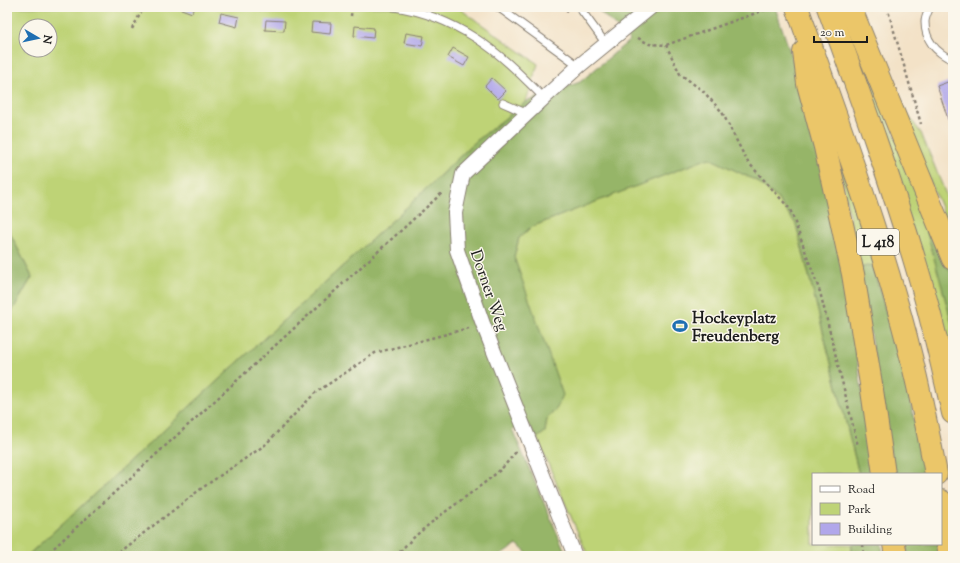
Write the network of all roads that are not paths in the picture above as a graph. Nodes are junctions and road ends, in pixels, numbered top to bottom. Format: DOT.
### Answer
graph roads {
  1 [pos="394,7"];
  2 [pos="498,7"];
  3 [pos="579,7"];
  4 [pos="651,7"];
  5 [pos="828,7"];
  6 [pos="850,7"];
  7 [pos="930,7"];
  8 [pos="798,11"];
  9 [pos="606,44"];
  10 [pos="953,60"];
  11 [pos="579,66"];
  12 [pos="544,98"];
  13 [pos="503,103"];
  14 [pos="528,114"];
  15 [pos="953,259"];
  16 [pos="953,412"];
  17 [pos="884,473"];
  18 [pos="936,473"];
  19 [pos="942,507"];
  20 [pos="894,545"];
  21 [pos="575,556"];
  22 [pos="896,556"];
  23 [pos="950,556"];
  1 -- 12 [label="lane"];
  2 -- 11 [label="lane"];
  3 -- 9 [label="lane"];
  4 -- 9 [label="street"];
  5 -- 16 [label="highway, L 418"];
  6 -- 15 [label="highway"];
  7 -- 10 [label="lane"];
  8 -- 17 [label="highway"];
  8 -- 18 [label="highway, L 418"];
  9 -- 11 [label="street"];
  11 -- 12 [label="street"];
  12 -- 14 [label="street"];
  13 -- 14 [label="lane"];
  14 -- 21 [label="street, Dorner Weg"];
  19 -- 23 [label="highway"];
  20 -- 22 [label="highway"];
}
